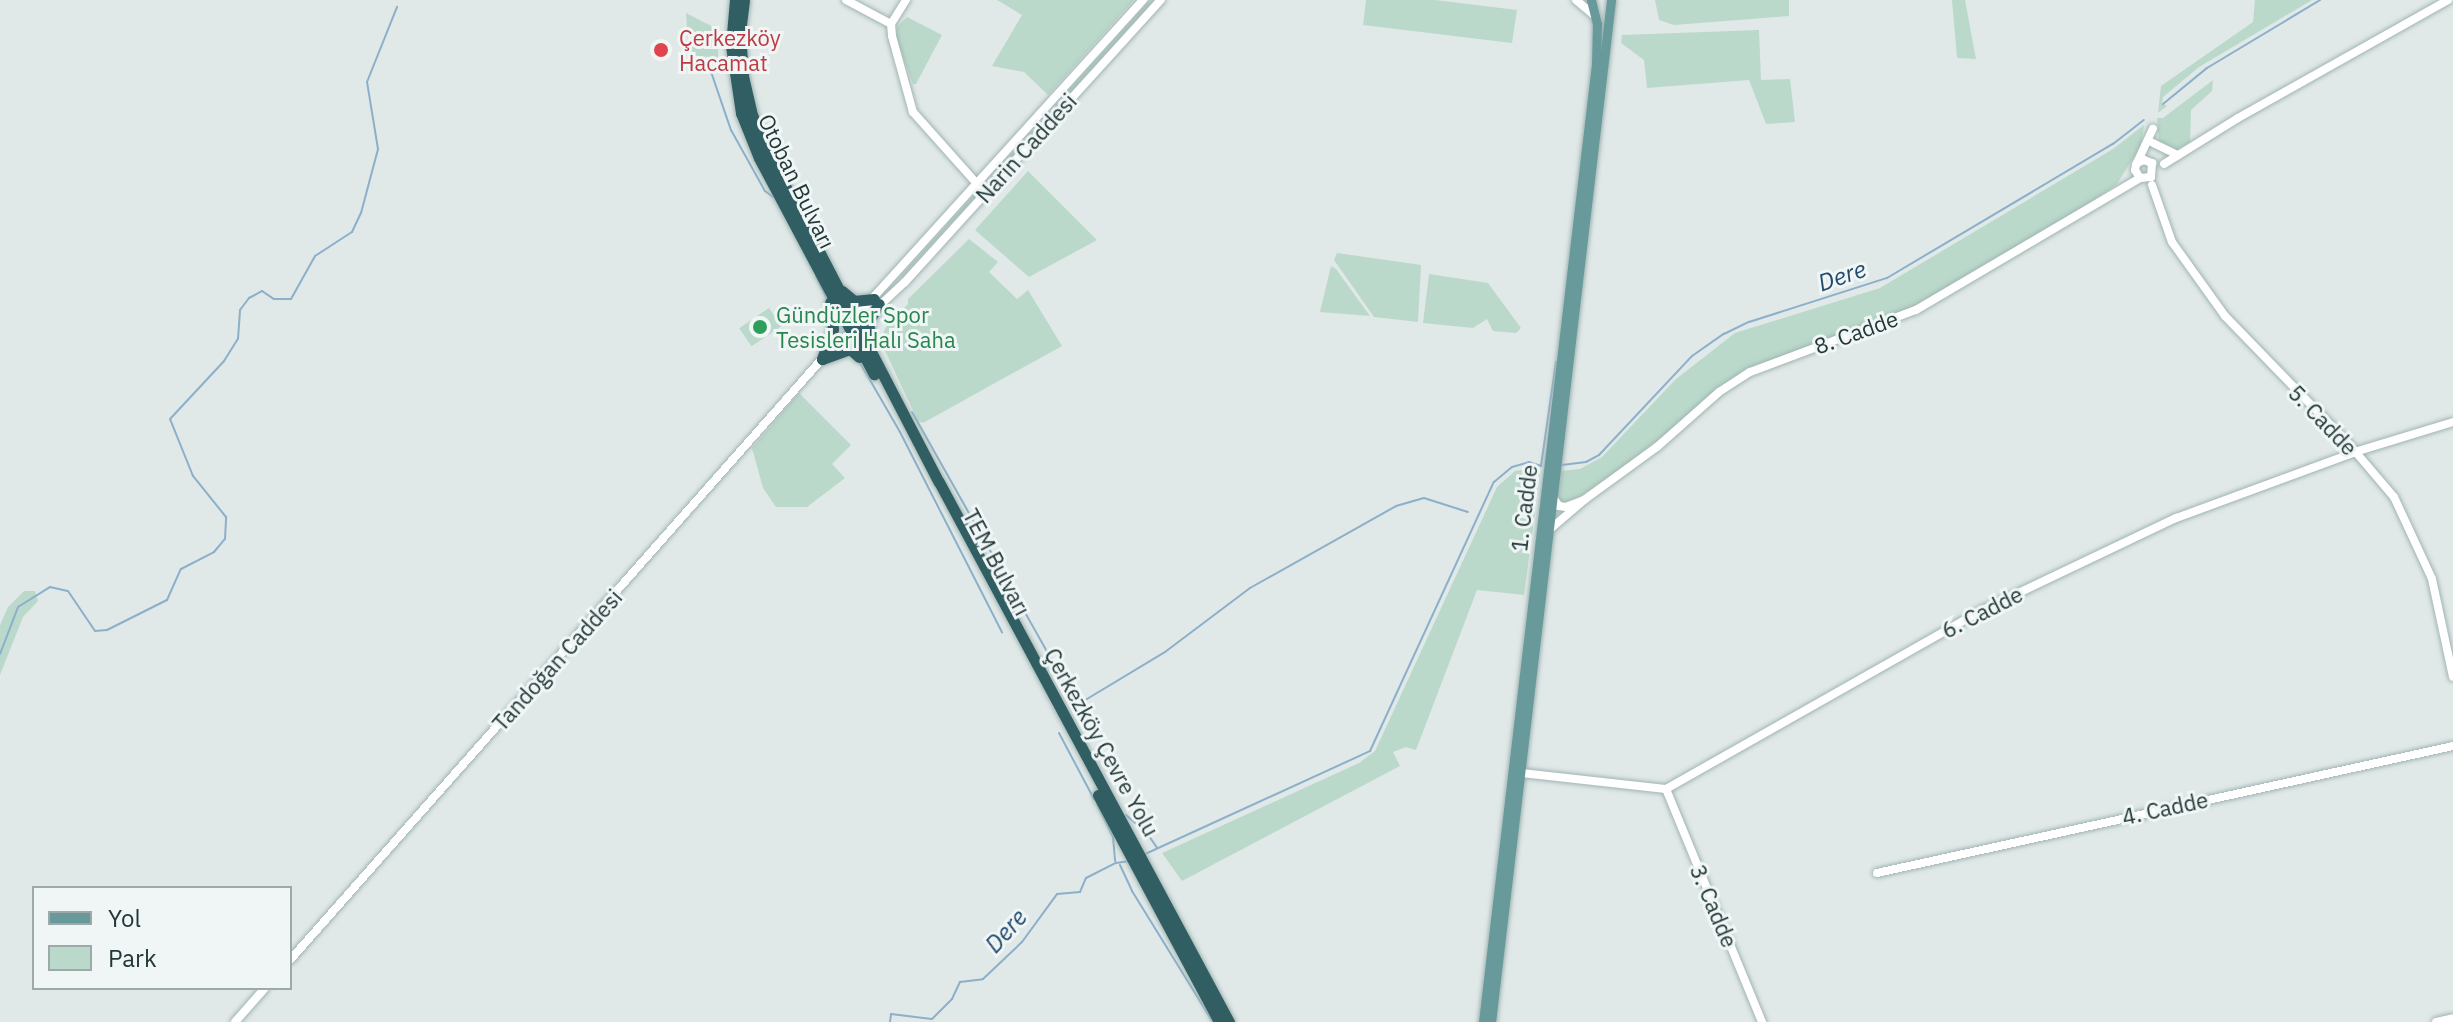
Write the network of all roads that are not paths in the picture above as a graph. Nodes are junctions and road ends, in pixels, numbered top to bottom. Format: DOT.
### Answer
graph roads {
  1 [pos="735,0"];
  2 [pos="744,0"];
  3 [pos="846,0"];
  4 [pos="906,0"];
  5 [pos="1143,0"];
  6 [pos="1161,0"];
  7 [pos="1576,0"];
  8 [pos="1591,0"];
  9 [pos="1613,0"];
  10 [pos="2448,0"];
  11 [pos="1595,17"];
  12 [pos="891,24"];
  13 [pos="2153,129"];
  14 [pos="2153,143"];
  15 [pos="2178,155"];
  16 [pos="2136,165"];
  17 [pos="2149,175"];
  18 [pos="978,185"];
  19 [pos="2123,188"];
  20 [pos="817,266"];
  21 [pos="894,278"];
  22 [pos="902,285"];
  23 [pos="840,289"];
  24 [pos="876,301"];
  25 [pos="852,325"];
  26 [pos="822,359"];
  27 [pos="877,365"];
  28 [pos="876,379"];
  29 [pos="2453,422"];
  30 [pos="2345,441"];
  31 [pos="2370,448"];
  32 [pos="2355,452"];
  33 [pos="1553,454"];
  34 [pos="2341,457"];
  35 [pos="2366,466"];
  36 [pos="1551,470"];
  37 [pos="1552,496"];
  38 [pos="1584,500"];
  39 [pos="1548,532"];
  40 [pos="2453,677"];
  41 [pos="2453,746"];
  42 [pos="1521,773"];
  43 [pos="1666,789"];
  44 [pos="1133,851"];
  45 [pos="1877,873"];
  46 [pos="1154,889"];
  47 [pos="292,958"];
  48 [pos="263,990"];
  49 [pos="2453,1018"];
  50 [pos="235,1022"];
  51 [pos="1219,1022"];
  52 [pos="1229,1022"];
  53 [pos="1483,1022"];
  54 [pos="1491,1022"];
  55 [pos="1762,1022"];
  56 [pos="2436,1022"];
  1 -- 20 [label="highway, Otoban Bulvarı"];
  2 -- 23 [label="highway, Otoban Bulvarı"];
  3 -- 12 [label="street"];
  4 -- 12 [label="street"];
  5 -- 18 [label="street, Narin Caddesi"];
  6 -- 22 [label="street, Narin Caddesi"];
  7 -- 11 [label="street"];
  8 -- 11 [label="main road, 1. Cadde"];
  9 -- 33 [label="main road, 1. Cadde"];
  10 -- 15 [label="street"];
  11 -- 33 [label="main road, 1. Cadde"];
  12 -- 18 [label="street"];
  13 -- 16 [label="street"];
  14 -- 15 [label="street"];
  15 -- 17 [label="street, 8. Cadde"];
  16 -- 17 [label="street, 5. Cadde"];
  16 -- 17 [label="street"];
  16 -- 19 [label="street"];
  17 -- 19 [label="street, 8. Cadde"];
  17 -- 30 [label="street, 5. Cadde"];
  18 -- 21 [label="street, Narin Caddesi"];
  19 -- 38 [label="street, 8. Cadde"];
  20 -- 25 [label="highway, Otoban Bulvarı"];
  20 -- 26 [label="highway"];
  21 -- 22 [label="street"];
  21 -- 24 [label="street, Narin Caddesi"];
  22 -- 24 [label="street, Narin Caddesi"];
  23 -- 24 [label="highway"];
  23 -- 25 [label="highway, Otoban Bulvarı"];
  24 -- 25 [label="street, Tandoğan Caddesi"];
  24 -- 27 [label="highway"];
  25 -- 26 [label="street, Tandoğan Caddesi"];
  25 -- 27 [label="highway"];
  25 -- 28 [label="highway, TEM Bulvarı"];
  26 -- 28 [label="highway"];
  26 -- 47 [label="street, Tandoğan Caddesi"];
  27 -- 44 [label="highway, Çerkezköy Çevre Yolu"];
  28 -- 44 [label="highway, TEM Bulvarı"];
  29 -- 31 [label="street, 6. Cadde"];
  30 -- 32 [label="street, 5. Cadde"];
  30 -- 34 [label="street"];
  31 -- 32 [label="street, 6. Cadde"];
  31 -- 35 [label="street"];
  32 -- 34 [label="street, 6. Cadde"];
  32 -- 35 [label="street, 5. Cadde"];
  33 -- 36 [label="main road, 1. Cadde"];
  34 -- 35 [label="street"];
  34 -- 43 [label="street, 6. Cadde"];
  35 -- 40 [label="street, 5. Cadde"];
  36 -- 37 [label="main road, 1. Cadde"];
  36 -- 53 [label="main road, 1. Cadde"];
  37 -- 38 [label="street"];
  37 -- 39 [label="main road, 1. Cadde"];
  38 -- 39 [label="street, 8. Cadde"];
  39 -- 42 [label="main road, 1. Cadde"];
  41 -- 45 [label="street, 4. Cadde"];
  42 -- 43 [label="street"];
  42 -- 54 [label="main road, 1. Cadde"];
  43 -- 55 [label="street, 3. Cadde"];
  44 -- 46 [label="highway, Çerkezköy Çevre Yolu"];
  46 -- 51 [label="highway, Çerkezköy Çevre Yolu"];
  46 -- 52 [label="highway, Çerkezköy Çevre Yolu"];
  48 -- 50 [label="street"];
  49 -- 56 [label="street"];
}
